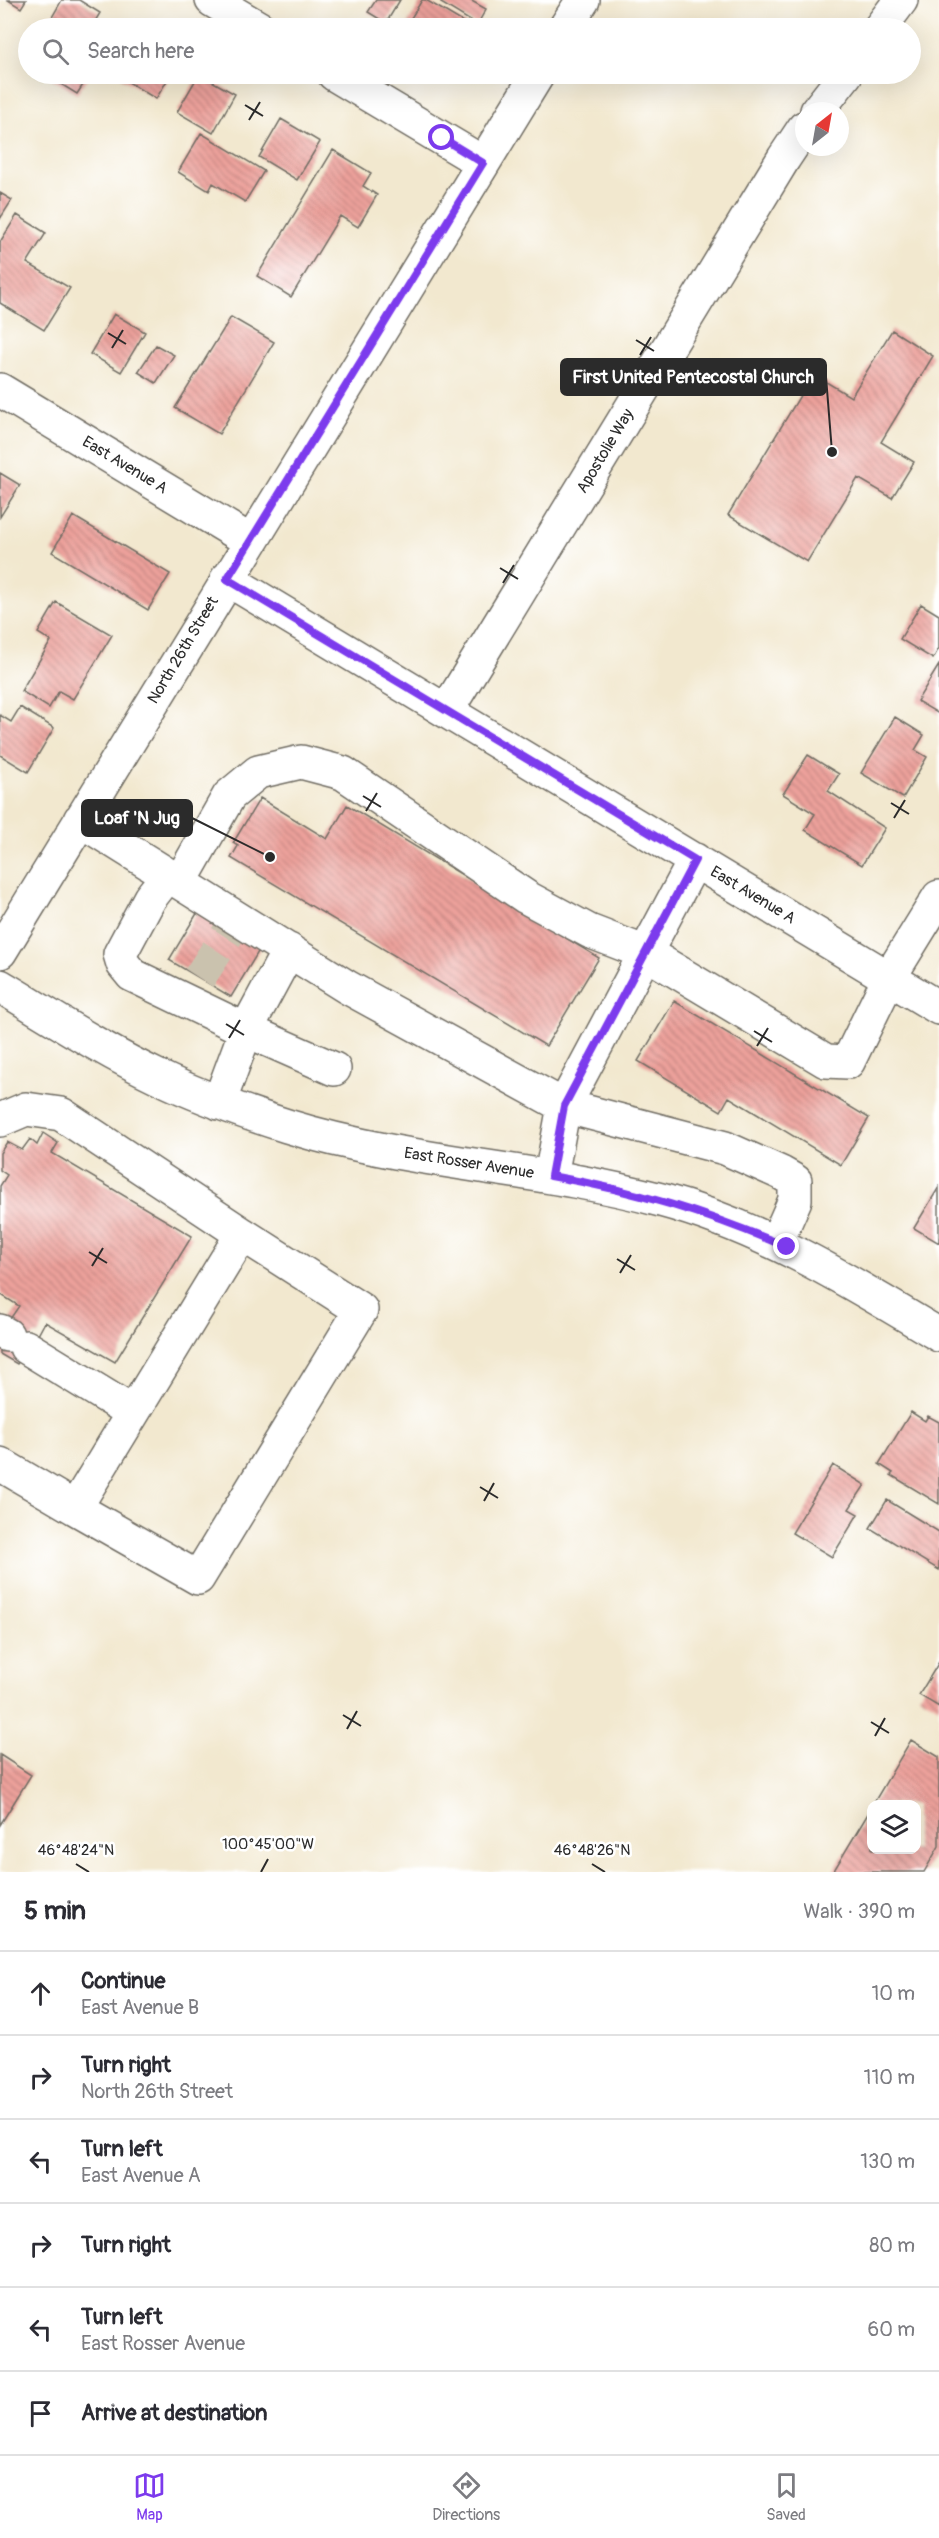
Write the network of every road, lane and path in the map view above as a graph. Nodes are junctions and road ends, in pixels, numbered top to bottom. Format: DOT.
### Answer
graph roads {
  1 [pos="212,0"];
  2 [pos="583,0"];
  3 [pos="901,0"];
  4 [pos="242,18"];
  5 [pos="571,18"];
  6 [pos="888,18"];
  7 [pos="351,84"];
  8 [pos="532,84"];
  9 [pos="838,84"];
  10 [pos="825,102"];
  11 [pos="795,145"];
  12 [pos="483,163"];
  13 [pos="0,390"];
  14 [pos="250,541"];
  15 [pos="227,579"];
  16 [pos="447,710"];
  17 [pos="80,820"];
  18 [pos="695,860"];
  19 [pos="174,879"];
  20 [pos="939,897"];
  21 [pos="290,950"];
  22 [pos="0,952"];
  23 [pos="646,953"];
  24 [pos="890,978"];
  25 [pos="0,986"];
  26 [pos="939,1008"];
  27 [pos="246,1030"];
  28 [pos="334,1069"];
  29 [pos="219,1103"];
  30 [pos="564,1106"];
  31 [pos="0,1120"];
  32 [pos="551,1176"];
  33 [pos="242,1234"];
  34 [pos="776,1243"];
  35 [pos="939,1335"];
  36 [pos="11,1338"];
  37 [pos="132,1412"];
  38 [pos="0,1464"];
  39 [pos="75,1508"];
  1 -- 4 [label="street"];
  2 -- 5 [label="street"];
  3 -- 6 [label="street"];
  7 -- 12 [label="street"];
  8 -- 12 [label="street, North 26th Street"];
  9 -- 10 [label="street, Apostolie Way"];
  11 -- 16 [label="street, Apostolie Way"];
  12 -- 14 [label="street, North 26th Street"];
  13 -- 14 [label="street, East Avenue A"];
  14 -- 15 [label="street, North 26th Street"];
  15 -- 16 [label="street, East Avenue A"];
  15 -- 17 [label="street, North 26th Street"];
  16 -- 18 [label="street, East Avenue A"];
  17 -- 19 [label="street"];
  17 -- 22 [label="street, North 26th Street"];
  18 -- 23 [label="street"];
  18 -- 24 [label="street, East Avenue A"];
  19 -- 21 [label="street"];
  19 -- 23 [label="street"];
  19 -- 27 [label="street"];
  20 -- 24 [label="street"];
  21 -- 27 [label="street"];
  21 -- 30 [label="street"];
  23 -- 24 [label="street"];
  23 -- 30 [label="street"];
  24 -- 26 [label="street, East Avenue A"];
  25 -- 29 [label="street, East Rosser Avenue"];
  27 -- 28 [label="street"];
  27 -- 29 [label="street"];
  29 -- 32 [label="street, East Rosser Avenue"];
  30 -- 32 [label="street"];
  30 -- 34 [label="street"];
  31 -- 33 [label="street"];
  32 -- 34 [label="street, East Rosser Avenue"];
  33 -- 37 [label="street"];
  33 -- 39 [label="street"];
  34 -- 35 [label="street, East Rosser Avenue"];
  36 -- 37 [label="street"];
  37 -- 39 [label="street"];
  38 -- 39 [label="street"];
}
